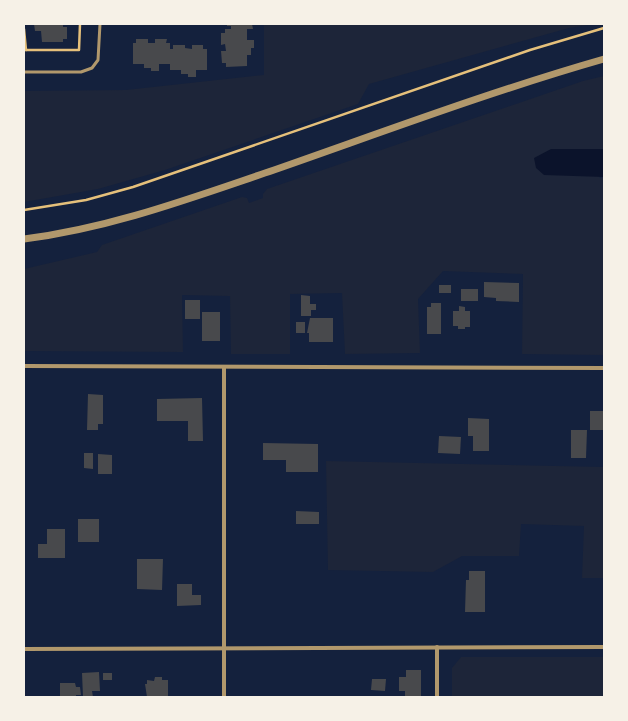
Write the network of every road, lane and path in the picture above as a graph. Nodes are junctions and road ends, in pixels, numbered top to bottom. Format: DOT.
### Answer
graph roads {
  1 [pos="80,24"];
  2 [pos="100,24"];
  3 [pos="604,28"];
  4 [pos="24,29"];
  5 [pos="25,50"];
  6 [pos="604,59"];
  7 [pos="24,72"];
  8 [pos="24,210"];
  9 [pos="24,239"];
  10 [pos="24,366"];
  11 [pos="224,367"];
  12 [pos="604,368"];
  13 [pos="437,647"];
  14 [pos="604,647"];
  15 [pos="225,648"];
  16 [pos="24,649"];
  17 [pos="224,697"];
  18 [pos="437,697"];
  1 -- 5 [label="path"];
  2 -- 7 [label="lane"];
  3 -- 8 [label="path"];
  4 -- 5 [label="path"];
  6 -- 9 [label="street"];
  10 -- 11 [label="street"];
  11 -- 12 [label="street"];
  11 -- 15 [label="street"];
  13 -- 14 [label="street"];
  13 -- 15 [label="street"];
  13 -- 18 [label="street"];
  15 -- 16 [label="street"];
  15 -- 17 [label="street"];
}
